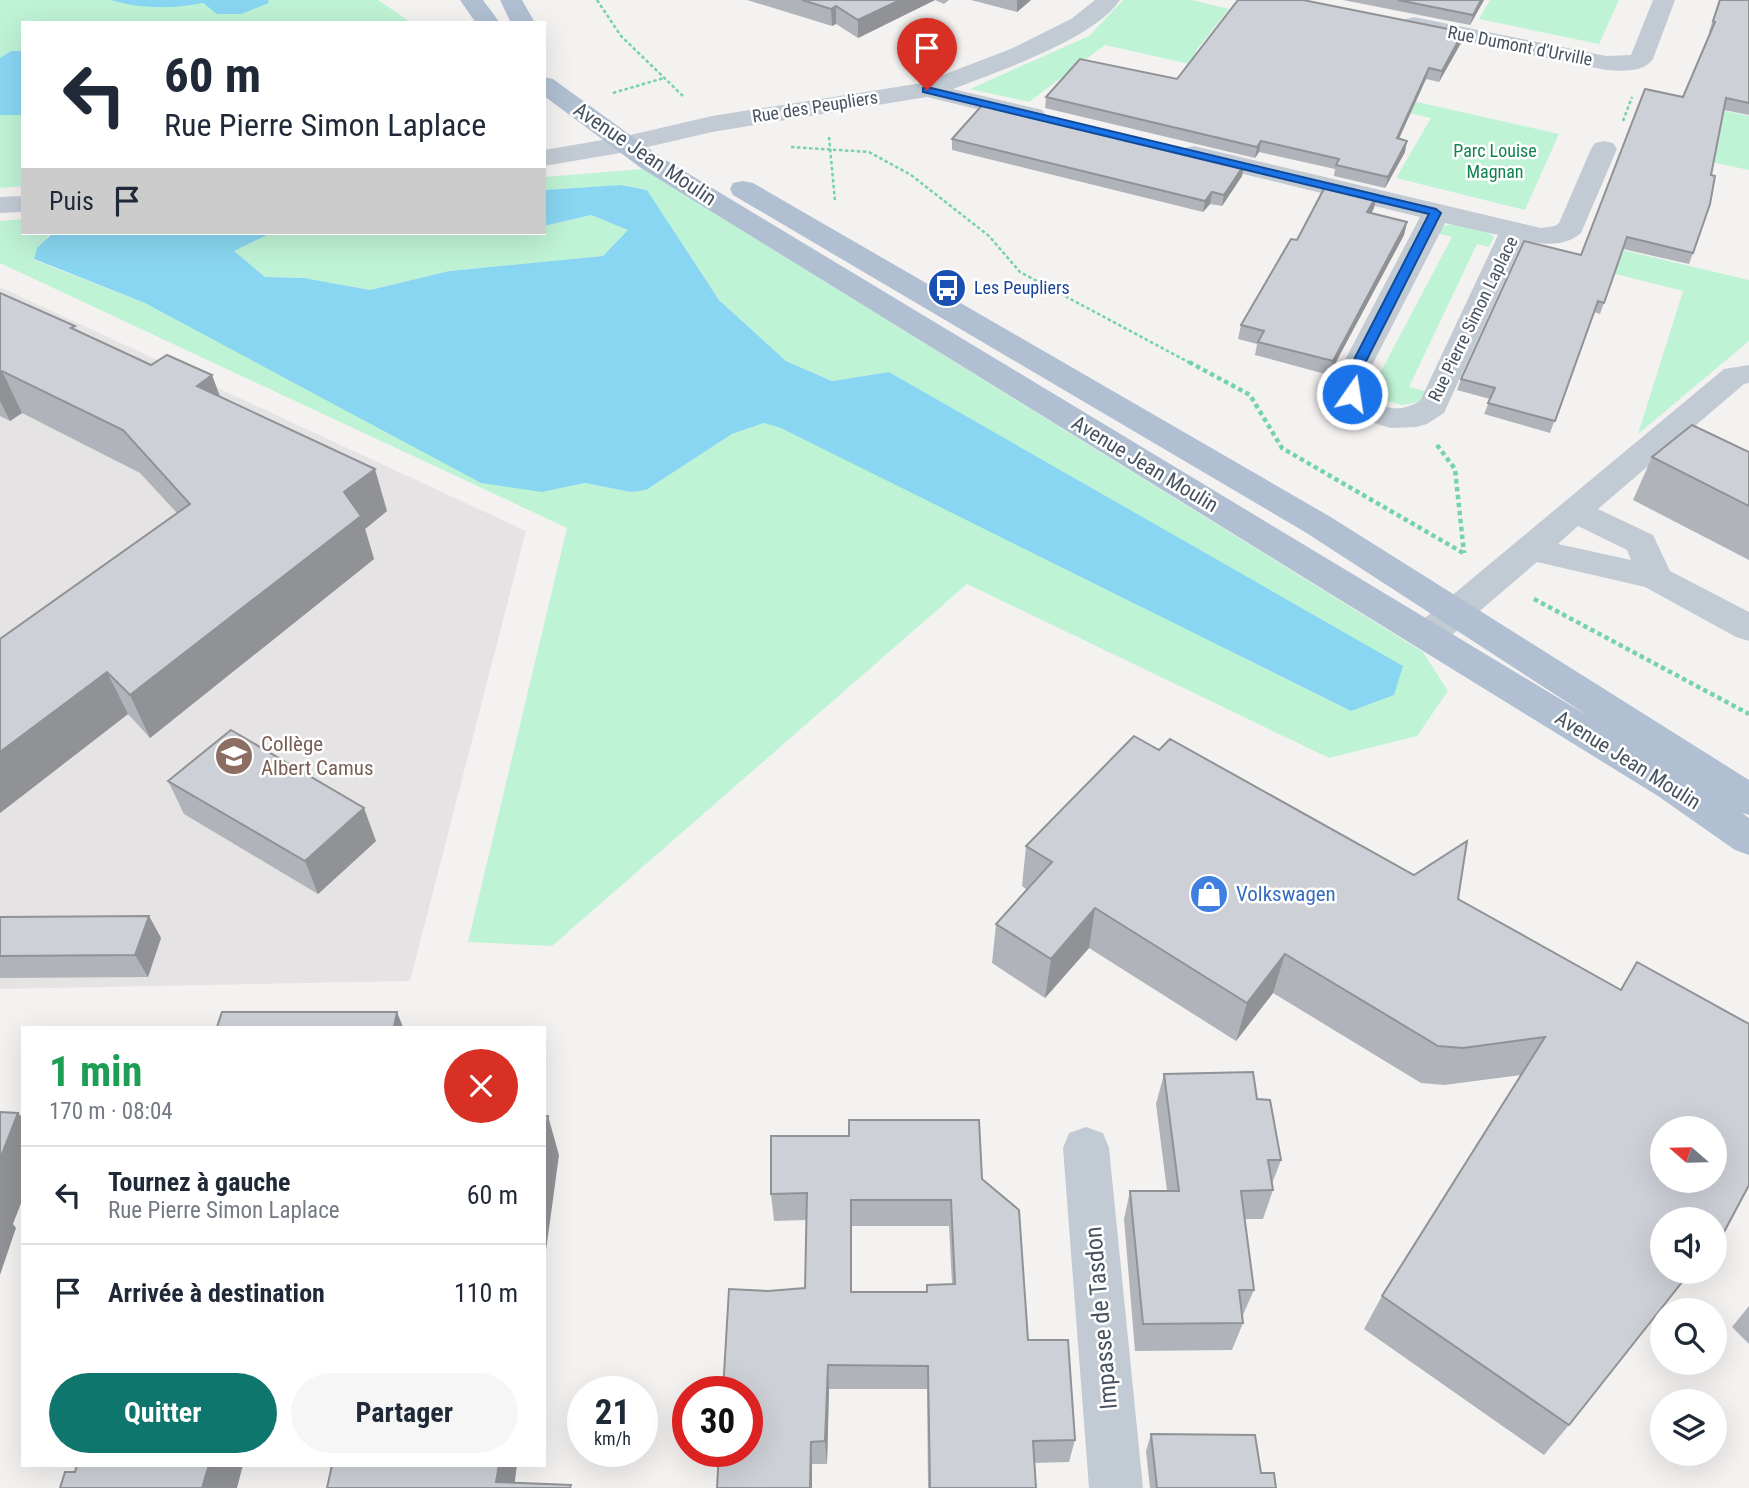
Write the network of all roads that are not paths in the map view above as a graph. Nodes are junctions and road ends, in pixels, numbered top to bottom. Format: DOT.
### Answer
graph roads {
  1 [pos="471,0"];
  2 [pos="511,0"];
  3 [pos="1109,0"];
  4 [pos="1664,0"];
  5 [pos="1390,19"];
  6 [pos="487,21"];
  7 [pos="522,21"];
  8 [pos="548,73"];
  9 [pos="927,90"];
  10 [pos="1060,122"];
  11 [pos="641,140"];
  12 [pos="1167,148"];
  13 [pos="1604,149"];
  14 [pos="546,158"];
  15 [pos="21,204"];
  16 [pos="0,205"];
  17 [pos="1436,213"];
  18 [pos="1514,230"];
  19 [pos="1749,374"];
  20 [pos="1576,512"];
  21 [pos="1532,550"];
  22 [pos="1656,578"];
  23 [pos="1457,614"];
  24 [pos="1749,628"];
  25 [pos="1427,636"];
  26 [pos="1749,800"];
  27 [pos="1749,839"];
  28 [pos="1086,1147"];
  29 [pos="1116,1488"];
  1 -- 6 [label="main road"];
  2 -- 7 [label="main road"];
  3 -- 9 [label="street, Rue des Peupliers"];
  4 -- 5 [label="street, Rue Dumont d'Urville"];
  8 -- 11 [label="main road, Avenue Jean Moulin"];
  9 -- 10 [label="street"];
  9 -- 11 [label="street, Rue des Peupliers"];
  11 -- 14 [label="street, Rue des Peupliers"];
  11 -- 23 [label="main road, Avenue Jean Moulin"];
  11 -- 25 [label="main road, Avenue Jean Moulin"];
  12 -- 17 [label="street"];
  13 -- 18 [label="street, Rue Pierre Simon Laplace"];
  15 -- 16 [label="street"];
  17 -- 18 [label="street"];
  17 -- 18 [label="street, Rue Pierre Simon Laplace"];
  19 -- 20 [label="street"];
  20 -- 21 [label="street"];
  20 -- 22 [label="street"];
  21 -- 22 [label="street"];
  21 -- 23 [label="street"];
  22 -- 24 [label="street"];
  23 -- 25 [label="street"];
  23 -- 26 [label="main road, Avenue Jean Moulin"];
  25 -- 27 [label="main road, Avenue Jean Moulin"];
  28 -- 29 [label="street, Impasse de Tasdon"];
}
